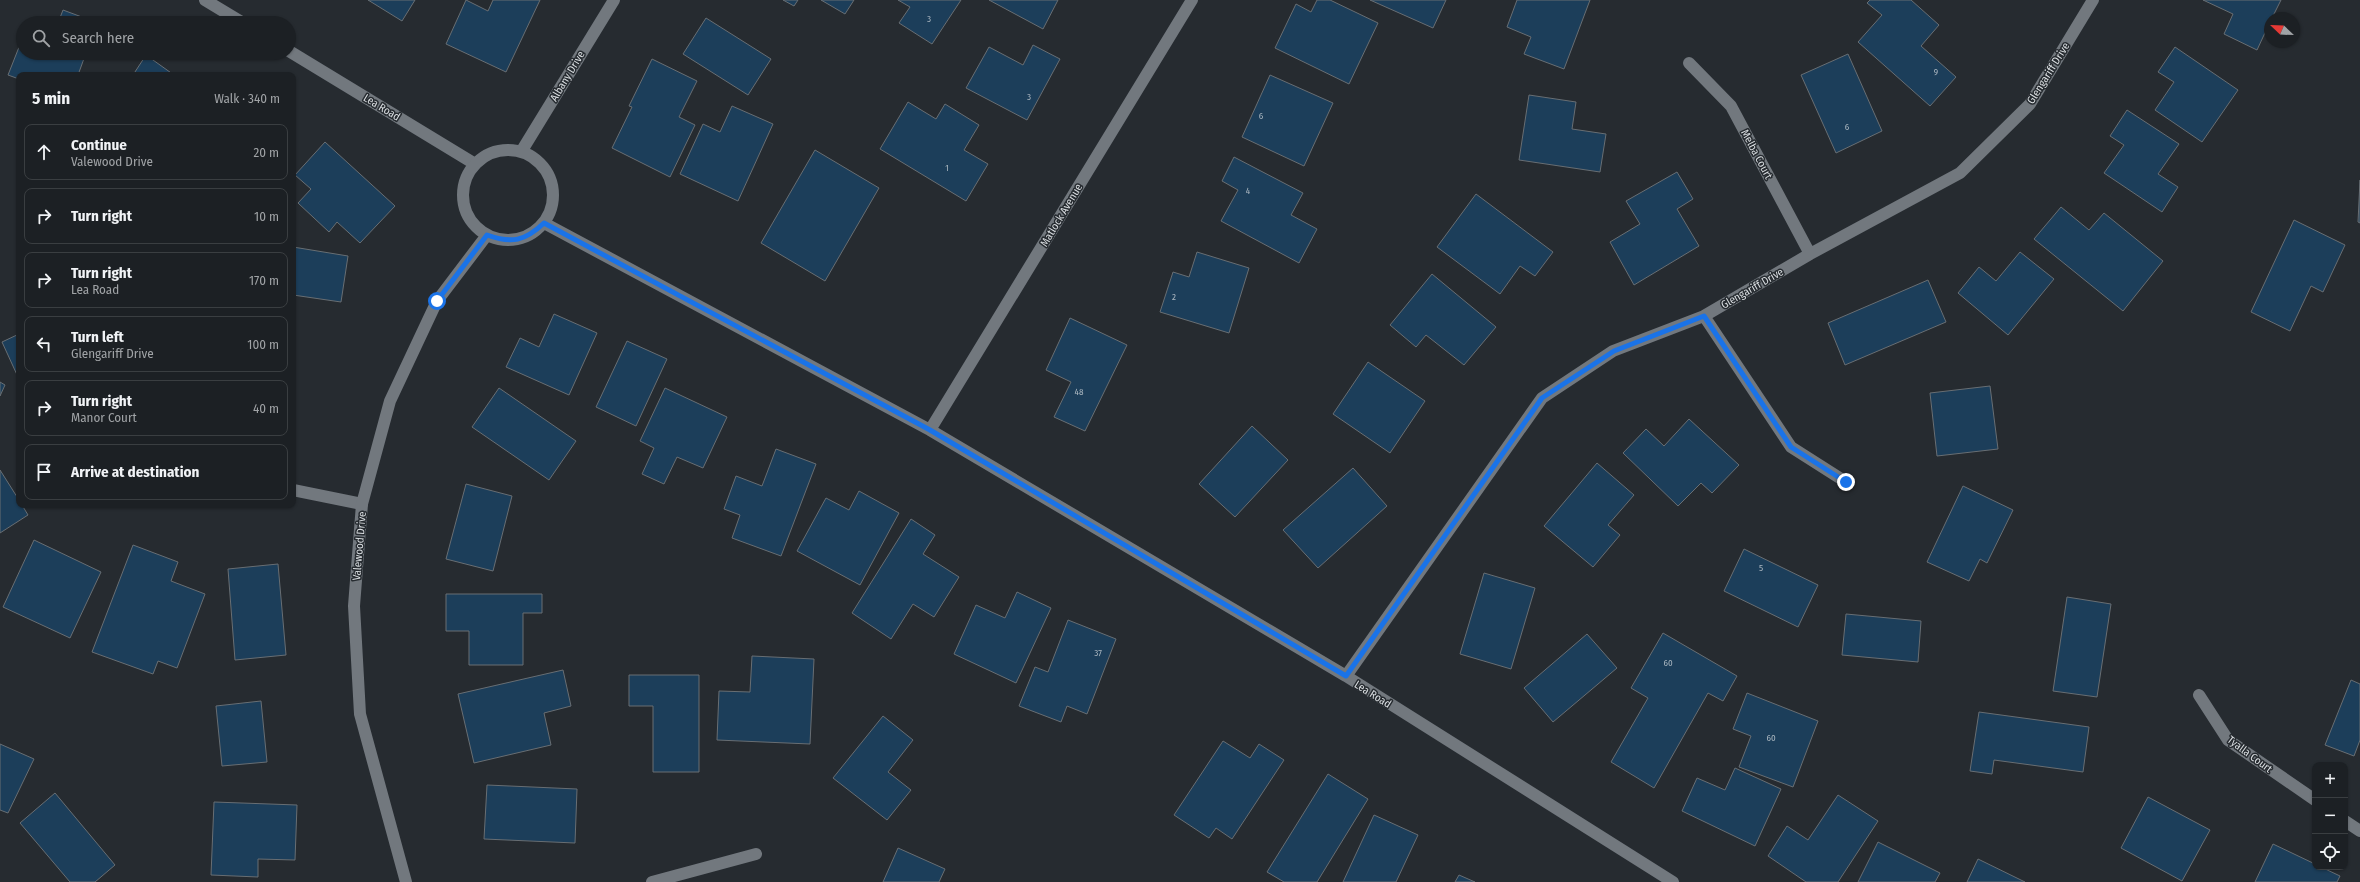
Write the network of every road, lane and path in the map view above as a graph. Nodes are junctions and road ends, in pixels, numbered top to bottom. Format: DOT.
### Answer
graph roads {
  1 [pos="205,0"];
  2 [pos="614,0"];
  3 [pos="1192,0"];
  4 [pos="2093,0"];
  5 [pos="231,16"];
  6 [pos="296,55"];
  7 [pos="1689,63"];
  8 [pos="521,152"];
  9 [pos="475,164"];
  10 [pos="544,223"];
  11 [pos="487,235"];
  12 [pos="1810,254"];
  13 [pos="1704,316"];
  14 [pos="930,430"];
  15 [pos="1846,482"];
  16 [pos="296,491"];
  17 [pos="362,504"];
  18 [pos="1346,676"];
  19 [pos="2199,695"];
  20 [pos="2312,798"];
  21 [pos="2348,823"];
  22 [pos="2360,831"];
  23 [pos="756,854"];
  24 [pos="406,882"];
  25 [pos="652,882"];
  26 [pos="1673,882"];
  1 -- 5 [label="street"];
  2 -- 8 [label="street, Albany Drive"];
  3 -- 14 [label="street, Matlock Avenue"];
  4 -- 12 [label="street, Glengariff Drive"];
  6 -- 9 [label="street, Lea Road"];
  7 -- 12 [label="street, Melba Court"];
  8 -- 9 [label="street"];
  8 -- 10 [label="street"];
  9 -- 11 [label="street"];
  10 -- 11 [label="street"];
  10 -- 14 [label="street, Lea Road"];
  11 -- 17 [label="street, Valewood Drive"];
  12 -- 13 [label="street, Glengariff Drive"];
  13 -- 15 [label="street"];
  13 -- 18 [label="street, Glengariff Drive"];
  14 -- 18 [label="street, Lea Road"];
  16 -- 17 [label="street"];
  17 -- 24 [label="street, Valewood Drive"];
  18 -- 26 [label="street, Lea Road"];
  19 -- 20 [label="street, Tyalla Court"];
  21 -- 22 [label="street"];
  23 -- 25 [label="street"];
}
